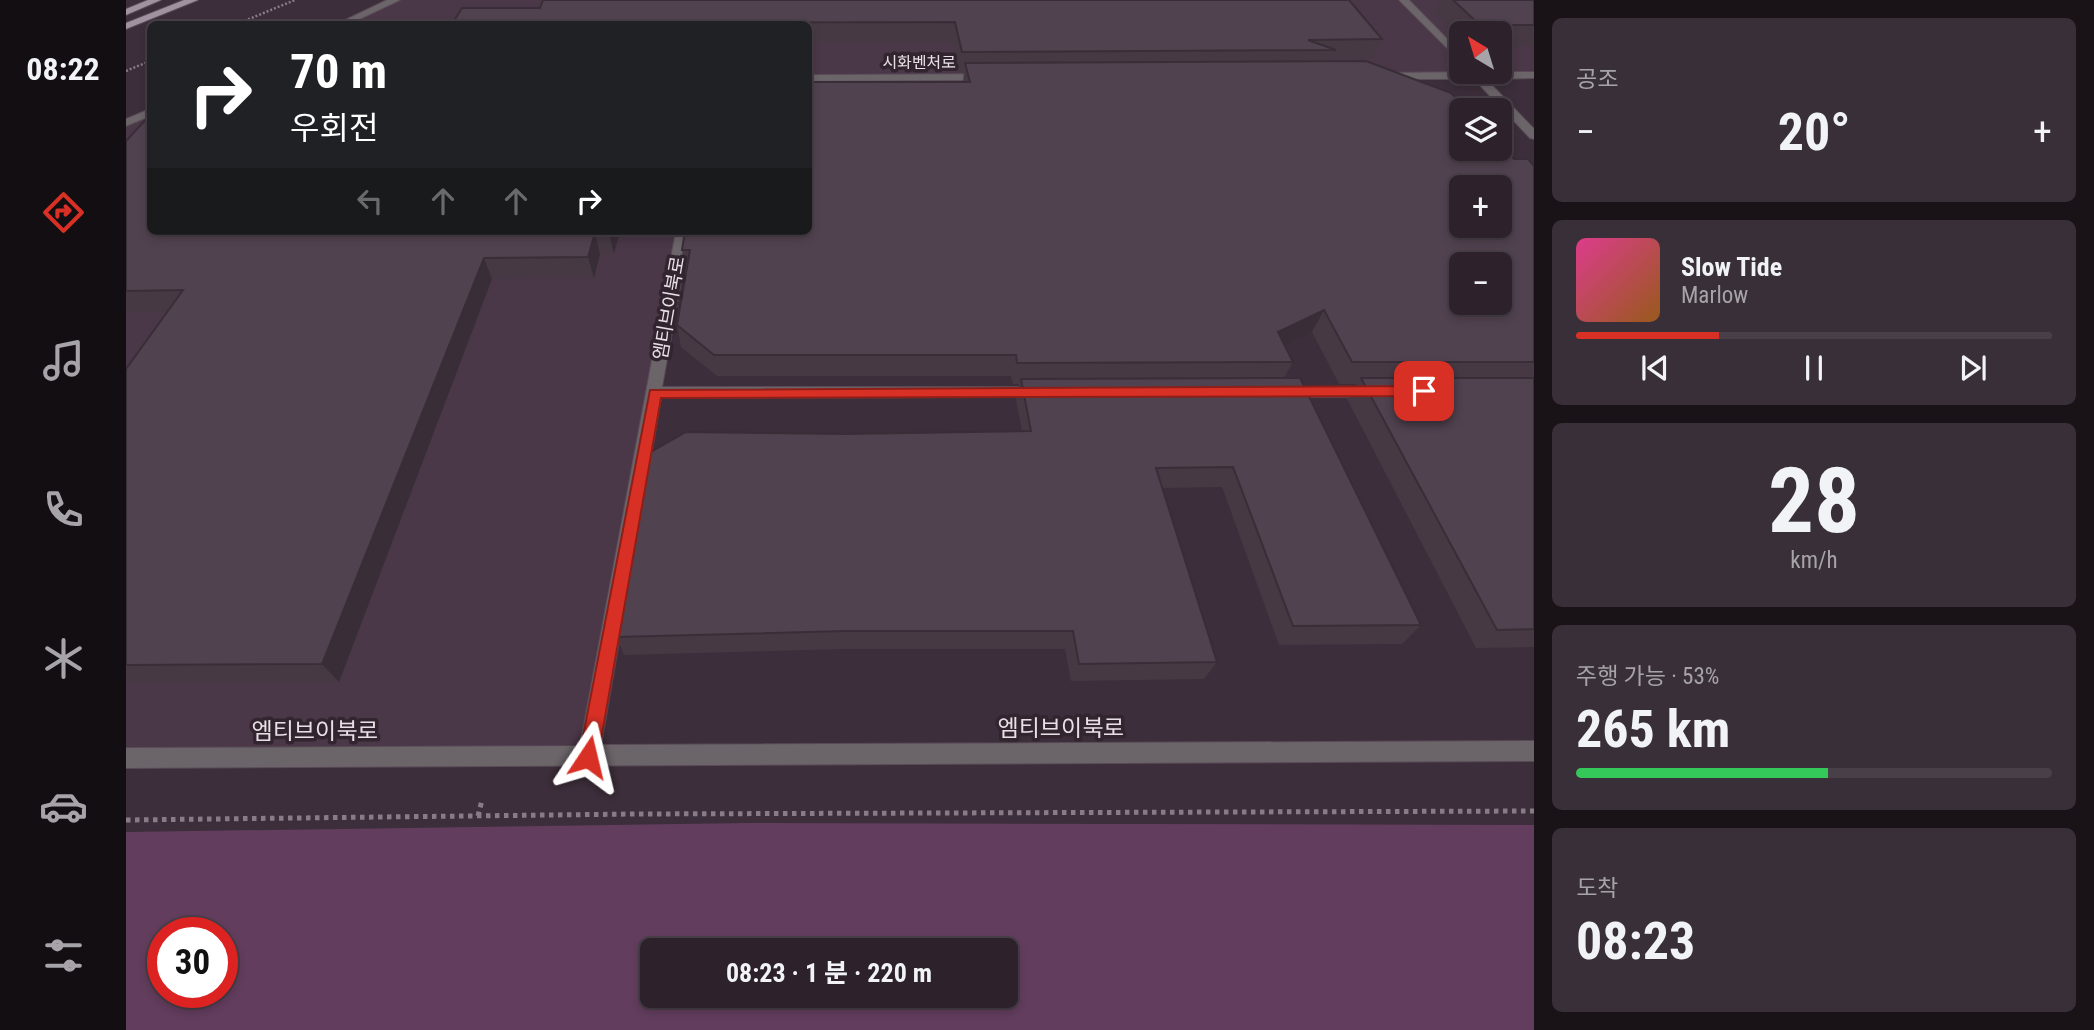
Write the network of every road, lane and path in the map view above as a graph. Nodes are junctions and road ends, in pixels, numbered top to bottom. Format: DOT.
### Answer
graph roads {
  1 [pos="156,0"];
  2 [pos="193,0"];
  3 [pos="295,0"];
  4 [pos="395,0"];
  5 [pos="1404,0"];
  6 [pos="126,12"];
  7 [pos="244,21"];
  8 [pos="349,21"];
  9 [pos="126,26"];
  10 [pos="1449,47"];
  11 [pos="147,62"];
  12 [pos="126,71"];
  13 [pos="1449,74"];
  14 [pos="1512,75"];
  15 [pos="1534,75"];
  16 [pos="1366,76"];
  17 [pos="1004,77"];
  18 [pos="812,78"];
  19 [pos="1485,84"];
  20 [pos="147,113"];
  21 [pos="126,123"];
  22 [pos="1534,136"];
  23 [pos="682,235"];
  24 [pos="1394,391"];
  25 [pos="1060,392"];
  26 [pos="1269,392"];
  27 [pos="655,393"];
  28 [pos="1534,751"];
  29 [pos="588,757"];
  30 [pos="126,758"];
  31 [pos="482,800"];
  32 [pos="1534,811"];
  33 [pos="478,816"];
  34 [pos="126,820"];
  1 -- 6 [label="main road"];
  2 -- 9 [label="main road"];
  3 -- 7 [label="path"];
  4 -- 8 [label="street"];
  5 -- 10 [label="street"];
  11 -- 12 [label="path"];
  13 -- 16 [label="street"];
  14 -- 15 [label="street"];
  17 -- 18 [label="street, 시화벤처로"];
  19 -- 22 [label="street"];
  20 -- 21 [label="street"];
  23 -- 27 [label="street, 엠티브이북로"];
  24 -- 26 [label="street"];
  25 -- 27 [label="street"];
  27 -- 29 [label="street, 엠티브이북로"];
  28 -- 29 [label="street, 엠티브이북로"];
  29 -- 30 [label="street, 엠티브이북로"];
  31 -- 33 [label="path"];
  32 -- 33 [label="path"];
  33 -- 34 [label="path"];
}
